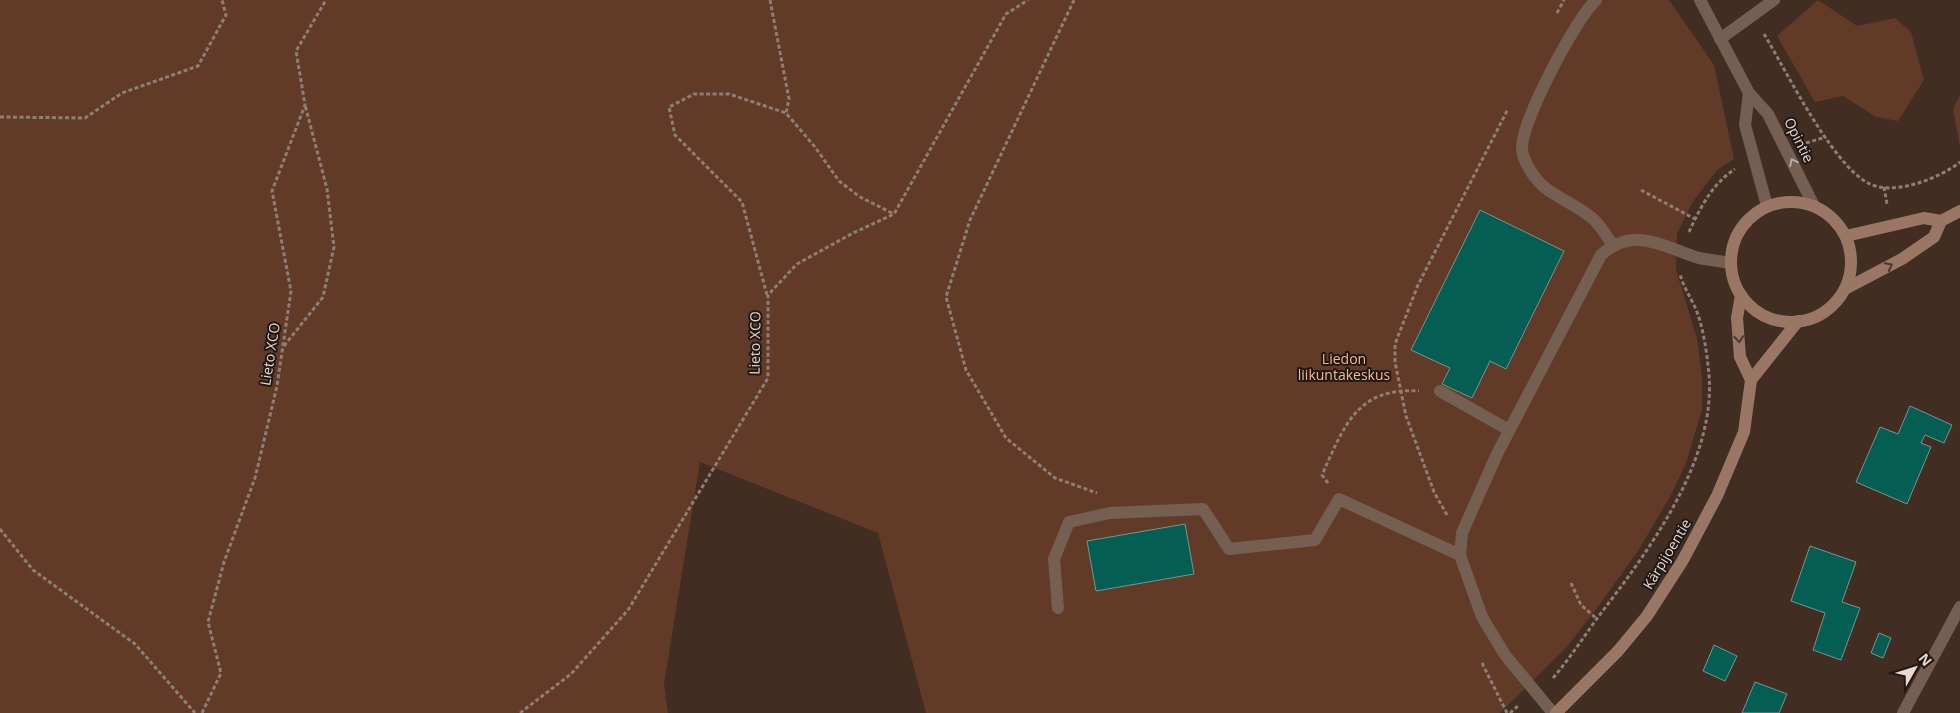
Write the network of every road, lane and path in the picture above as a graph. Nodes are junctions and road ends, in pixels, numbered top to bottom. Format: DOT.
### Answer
graph roads {
  1 [pos="222,0"];
  2 [pos="326,0"];
  3 [pos="770,0"];
  4 [pos="1028,0"];
  5 [pos="1074,0"];
  6 [pos="1564,0"];
  7 [pos="1596,0"];
  8 [pos="1700,0"];
  9 [pos="1774,0"];
  10 [pos="1751,17"];
  11 [pos="1553,20"];
  12 [pos="1720,39"];
  13 [pos="1749,93"];
  14 [pos="305,104"];
  15 [pos="1508,108"];
  16 [pos="786,113"];
  17 [pos="0,117"];
  18 [pos="1826,137"];
  19 [pos="1798,146"];
  20 [pos="1960,162"];
  21 [pos="1742,164"];
  22 [pos="1640,190"];
  23 [pos="1767,206"];
  24 [pos="1814,206"];
  25 [pos="1960,211"];
  26 [pos="894,214"];
  27 [pos="1695,219"];
  28 [pos="1941,221"];
  29 [pos="1688,233"];
  30 [pos="1846,236"];
  31 [pos="1613,245"];
  32 [pos="1730,263"];
  33 [pos="1680,273"];
  34 [pos="1846,289"];
  35 [pos="1741,294"];
  36 [pos="768,295"];
  37 [pos="1798,321"];
  38 [pos="282,347"];
  39 [pos="1751,380"];
  40 [pos="1401,390"];
  41 [pos="1422,391"];
  42 [pos="1440,391"];
  43 [pos="1510,430"];
  44 [pos="1339,499"];
  45 [pos="1110,513"];
  46 [pos="0,529"];
  47 [pos="1462,532"];
  48 [pos="1460,555"];
  49 [pos="1571,583"];
  50 [pos="1960,607"];
  51 [pos="1058,608"];
  52 [pos="1597,619"];
  53 [pos="1552,678"];
  54 [pos="1519,706"];
  55 [pos="195,713"];
  56 [pos="202,713"];
  57 [pos="520,713"];
  58 [pos="1510,713"];
  59 [pos="1553,713"];
  60 [pos="1556,713"];
  61 [pos="1903,713"];
  1 -- 17 [label="path"];
  2 -- 14 [label="path"];
  3 -- 16 [label="path"];
  4 -- 26 [label="path"];
  5 -- 45 [label="path"];
  6 -- 11 [label="path"];
  7 -- 31 [label="street"];
  8 -- 12 [label="street, Opintie"];
  9 -- 10 [label="street"];
  10 -- 12 [label="street"];
  10 -- 18 [label="path"];
  12 -- 13 [label="street, Opintie"];
  13 -- 23 [label="street"];
  24 -- 13 [label="street, Opintie, one-way"];
  14 -- 38 [label="path, Lieto XCO"];
  14 -- 38 [label="path"];
  15 -- 40 [label="path"];
  16 -- 26 [label="path"];
  16 -- 36 [label="path"];
  18 -- 19 [label="path"];
  18 -- 20 [label="path"];
  21 -- 27 [label="path"];
  22 -- 27 [label="path"];
  23 -- 24 [label="street"];
  23 -- 32 [label="street"];
  24 -- 30 [label="street"];
  25 -- 28 [label="street"];
  26 -- 36 [label="path, Lieto XCO"];
  27 -- 29 [label="path"];
  28 -- 30 [label="street"];
  34 -- 28 [label="street, one-way"];
  30 -- 34 [label="street"];
  31 -- 32 [label="street"];
  31 -- 43 [label="street"];
  32 -- 35 [label="street"];
  33 -- 52 [label="path"];
  34 -- 37 [label="street"];
  35 -- 37 [label="street"];
  35 -- 39 [label="street, one-way"];
  36 -- 57 [label="path, Lieto XCO"];
  37 -- 39 [label="street"];
  38 -- 56 [label="path, Lieto XCO"];
  39 -- 60 [label="street, Kärpijoentie"];
  40 -- 41 [label="path"];
  40 -- 44 [label="path"];
  40 -- 47 [label="path"];
  42 -- 43 [label="street"];
  43 -- 47 [label="street"];
  44 -- 45 [label="street"];
  44 -- 48 [label="street"];
  45 -- 51 [label="street"];
  46 -- 55 [label="path"];
  47 -- 48 [label="street"];
  48 -- 59 [label="street"];
  49 -- 52 [label="path"];
  50 -- 61 [label="street"];
  52 -- 53 [label="path"];
  54 -- 58 [label="path"];
}
